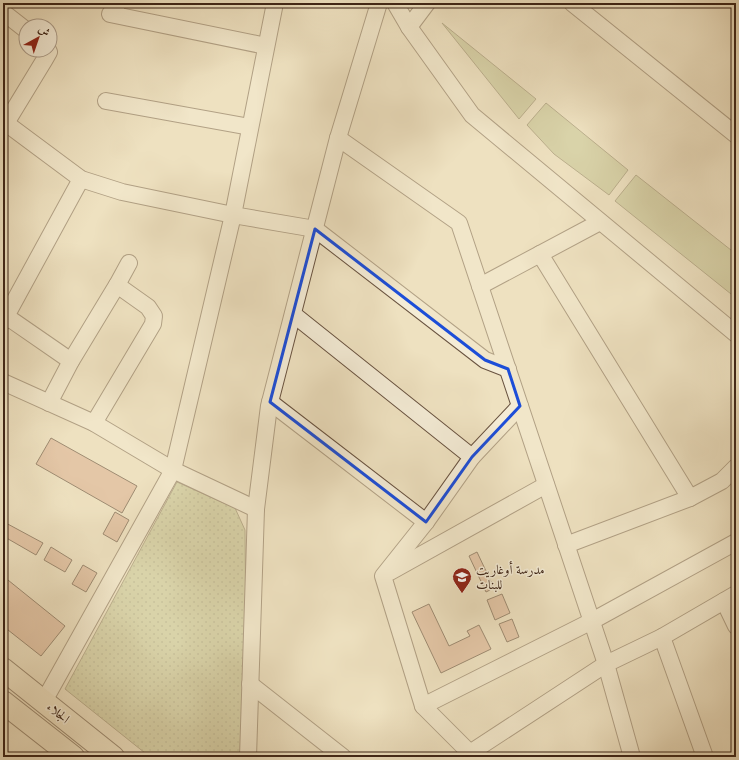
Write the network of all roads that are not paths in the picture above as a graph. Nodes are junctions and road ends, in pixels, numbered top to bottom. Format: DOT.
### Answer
graph roads {
  1 [pos="118,3"];
  2 [pos="275,3"];
  3 [pos="379,3"];
  4 [pos="395,3"];
  5 [pos="427,3"];
  6 [pos="572,3"];
  7 [pos="3,12"];
  8 [pos="18,24"];
  9 [pos="409,27"];
  10 [pos="266,46"];
  11 [pos="46,58"];
  12 [pos="106,101"];
  13 [pos="4,124"];
  14 [pos="250,127"];
  15 [pos="736,135"];
  16 [pos="338,138"];
  17 [pos="81,179"];
  18 [pos="233,215"];
  19 [pos="600,222"];
  20 [pos="315,229"];
  21 [pos="540,254"];
  22 [pos="129,263"];
  23 [pos="117,286"];
  24 [pos="480,286"];
  25 [pos="293,314"];
  26 [pos="4,318"];
  27 [pos="736,334"];
  28 [pos="71,361"];
  29 [pos="508,369"];
  30 [pos="3,382"];
  31 [pos="270,402"];
  32 [pos="49,403"];
  33 [pos="520,406"];
  34 [pos="94,423"];
  35 [pos="472,457"];
  36 [pos="736,467"];
  37 [pos="173,470"];
  38 [pos="546,485"];
  39 [pos="690,498"];
  40 [pos="256,509"];
  41 [pos="426,522"];
  42 [pos="736,542"];
  43 [pos="566,545"];
  44 [pos="383,576"];
  45 [pos="730,597"];
  46 [pos="592,621"];
  47 [pos="736,626"];
  48 [pos="662,637"];
  49 [pos="606,664"];
  50 [pos="3,669"];
  51 [pos="250,684"];
  52 [pos="44,701"];
  53 [pos="3,702"];
  54 [pos="424,706"];
  55 [pos="468,755"];
  56 [pos="73,757"];
  57 [pos="113,757"];
  58 [pos="248,757"];
  59 [pos="343,757"];
  60 [pos="632,757"];
  61 [pos="705,757"];
  1 -- 10 [label="street"];
  2 -- 10 [label="street"];
  3 -- 16 [label="street"];
  4 -- 9 [label="street"];
  5 -- 9 [label="street"];
  6 -- 15 [label="street"];
  7 -- 8 [label="street"];
  9 -- 19 [label="street"];
  10 -- 14 [label="street"];
  11 -- 13 [label="street"];
  12 -- 14 [label="street"];
  13 -- 17 [label="street"];
  14 -- 18 [label="street"];
  16 -- 20 [label="street"];
  16 -- 24 [label="street"];
  17 -- 18 [label="street"];
  17 -- 26 [label="street"];
  18 -- 20 [label="street"];
  18 -- 37 [label="street"];
  19 -- 21 [label="street"];
  19 -- 27 [label="street"];
  20 -- 25 [label="street"];
  20 -- 29 [label="street"];
  21 -- 24 [label="street"];
  21 -- 39 [label="street"];
  22 -- 23 [label="street"];
  23 -- 28 [label="street"];
  23 -- 34 [label="street"];
  24 -- 29 [label="street"];
  25 -- 31 [label="street"];
  25 -- 35 [label="street"];
  26 -- 28 [label="street"];
  28 -- 32 [label="street"];
  29 -- 33 [label="street"];
  30 -- 32 [label="street"];
  31 -- 40 [label="street"];
  31 -- 41 [label="street"];
  32 -- 34 [label="street"];
  33 -- 35 [label="street"];
  33 -- 38 [label="street"];
  34 -- 37 [label="street"];
  35 -- 41 [label="street"];
  36 -- 39 [label="street"];
  37 -- 40 [label="street"];
  37 -- 52 [label="street"];
  38 -- 43 [label="street"];
  38 -- 44 [label="street"];
  39 -- 43 [label="street"];
  40 -- 51 [label="street"];
  41 -- 44 [label="street"];
  42 -- 46 [label="street"];
  43 -- 46 [label="street"];
  44 -- 54 [label="street"];
  45 -- 47 [label="street"];
  45 -- 48 [label="street"];
  46 -- 49 [label="street"];
  46 -- 54 [label="street"];
  48 -- 49 [label="street"];
  48 -- 61 [label="street"];
  49 -- 55 [label="street"];
  49 -- 60 [label="street"];
  50 -- 52 [label="highway, الجلاء"];
  51 -- 58 [label="street"];
  51 -- 59 [label="street"];
  52 -- 57 [label="highway, الجلاء"];
  53 -- 56 [label="highway, الجلاء"];
  54 -- 55 [label="street"];
}
